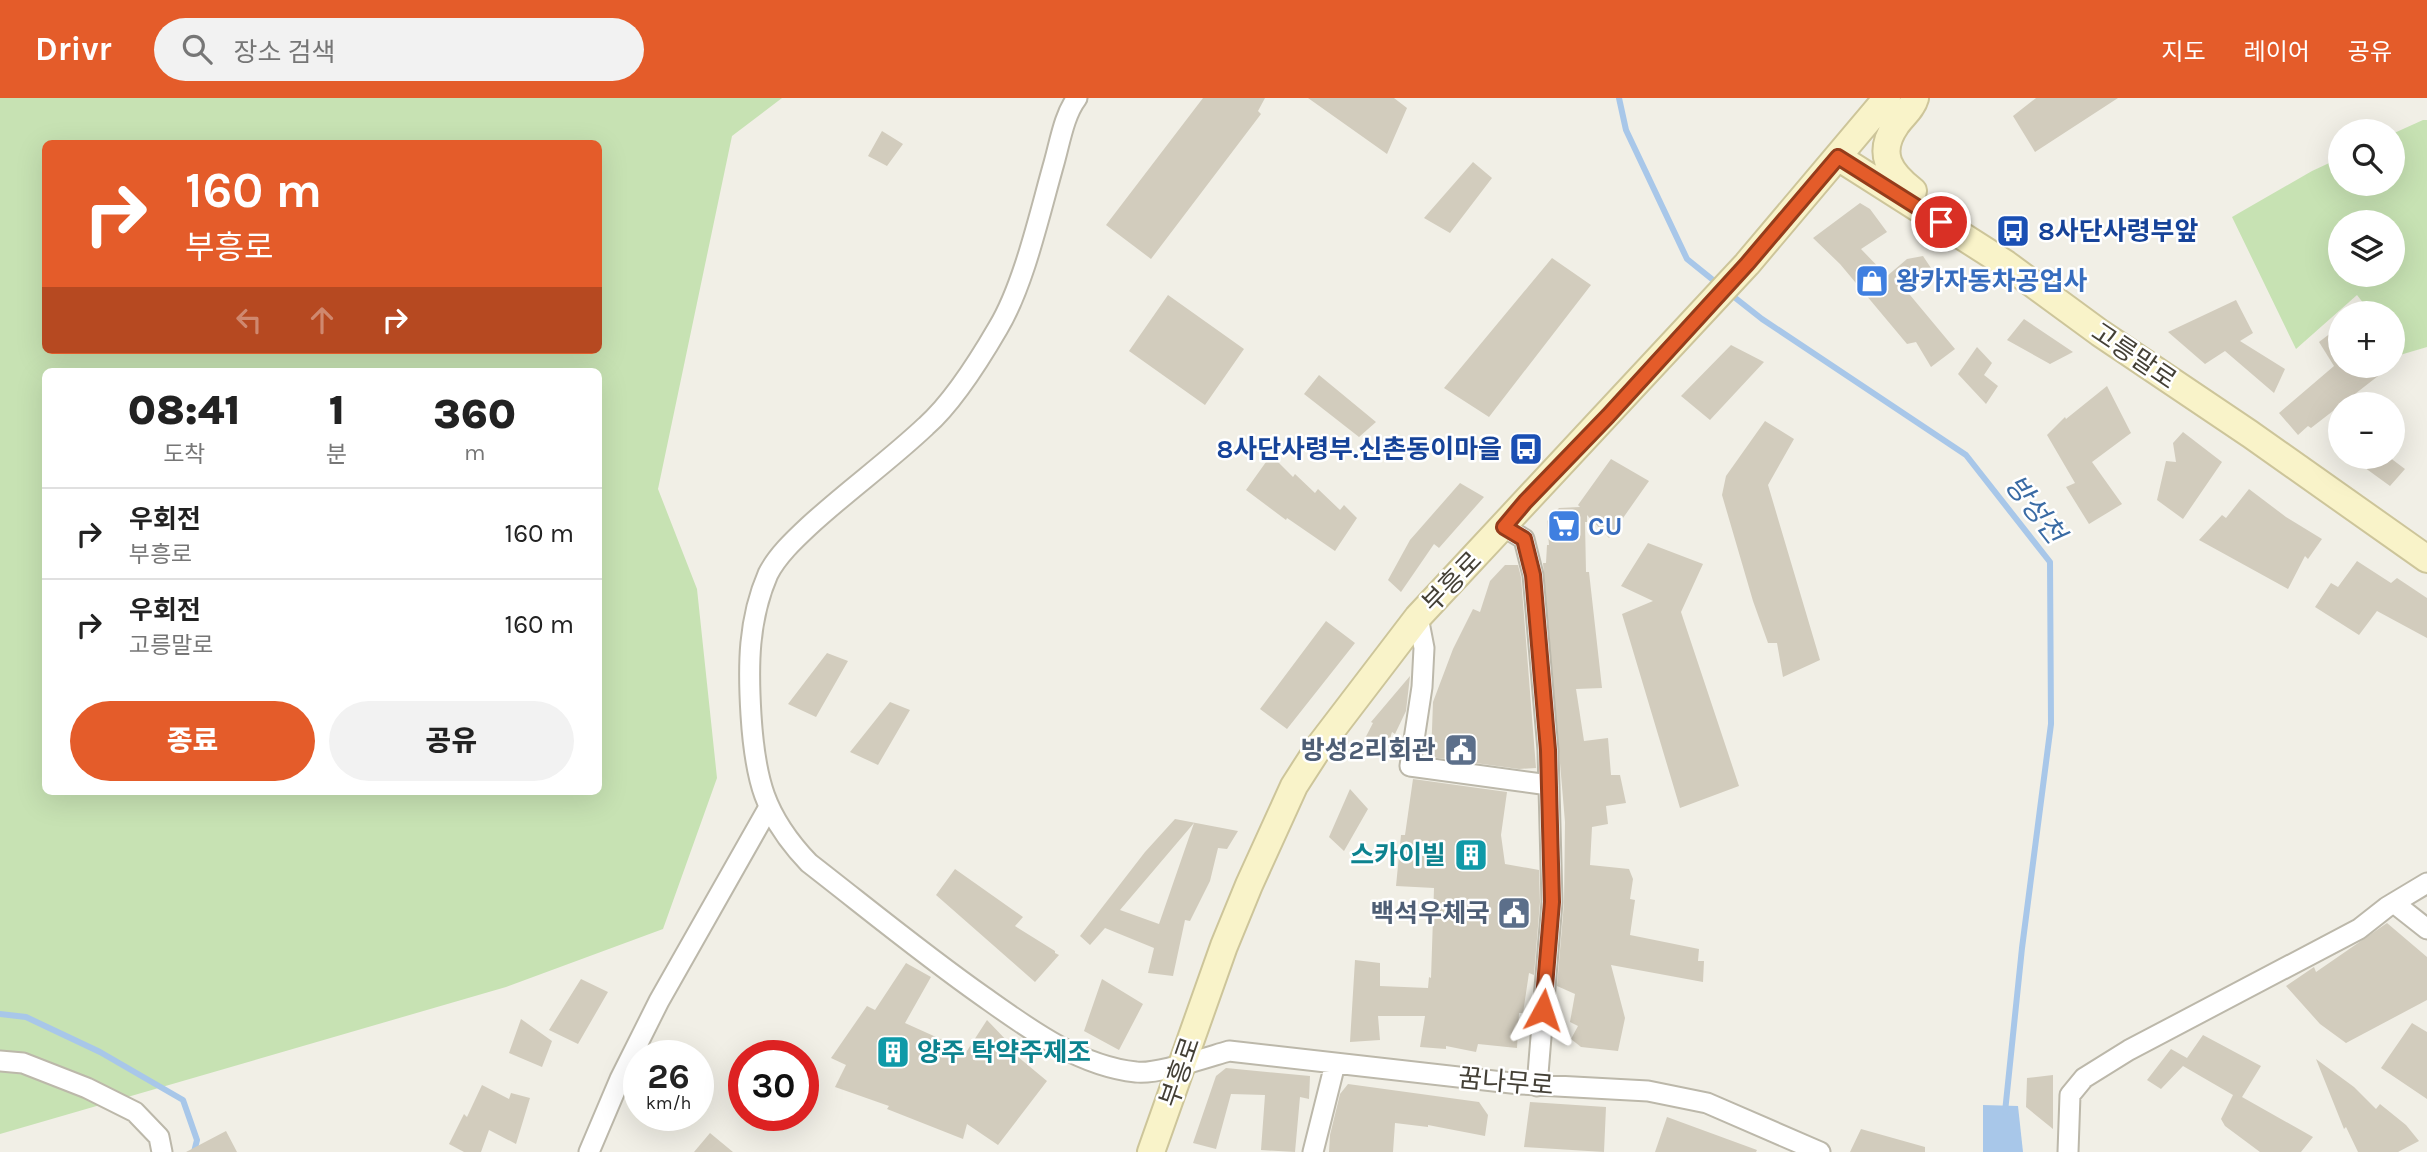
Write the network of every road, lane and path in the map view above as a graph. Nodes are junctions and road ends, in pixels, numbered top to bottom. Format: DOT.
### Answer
graph roads {
  1 [pos="1077,98"];
  2 [pos="1887,98"];
  3 [pos="1915,98"];
  4 [pos="1838,157"];
  5 [pos="2006,264"];
  6 [pos="1504,527"];
  7 [pos="2427,559"];
  8 [pos="1418,617"];
  9 [pos="1549,785"];
  10 [pos="769,807"];
  11 [pos="2427,883"];
  12 [pos="2394,903"];
  13 [pos="2427,929"];
  14 [pos="0,1061"];
  15 [pos="1183,1064"];
  16 [pos="1335,1064"];
  17 [pos="1537,1086"];
  18 [pos="162,1152"];
  19 [pos="589,1152"];
  20 [pos="1151,1152"];
  21 [pos="1313,1152"];
  22 [pos="1820,1152"];
  23 [pos="2068,1152"];
  1 -- 10 [label="street, 꿈나무로"];
  2 -- 4 [label="main road, 부흥로"];
  3 -- 5 [label="main road"];
  4 -- 5 [label="main road, 고릉말로"];
  4 -- 6 [label="main road, 부흥로"];
  5 -- 7 [label="main road, 고릉말로"];
  6 -- 8 [label="main road, 부흥로"];
  6 -- 9 [label="street"];
  8 -- 9 [label="street"];
  8 -- 15 [label="main road, 부흥로"];
  9 -- 17 [label="street"];
  10 -- 15 [label="street, 꿈나무로"];
  10 -- 19 [label="street"];
  11 -- 12 [label="street"];
  12 -- 13 [label="street"];
  12 -- 23 [label="street"];
  14 -- 18 [label="street"];
  15 -- 16 [label="street, 꿈나무로"];
  15 -- 20 [label="main road, 부흥로"];
  16 -- 17 [label="street, 꿈나무로"];
  16 -- 21 [label="street"];
  17 -- 22 [label="street, 꿈나무로"];
}
